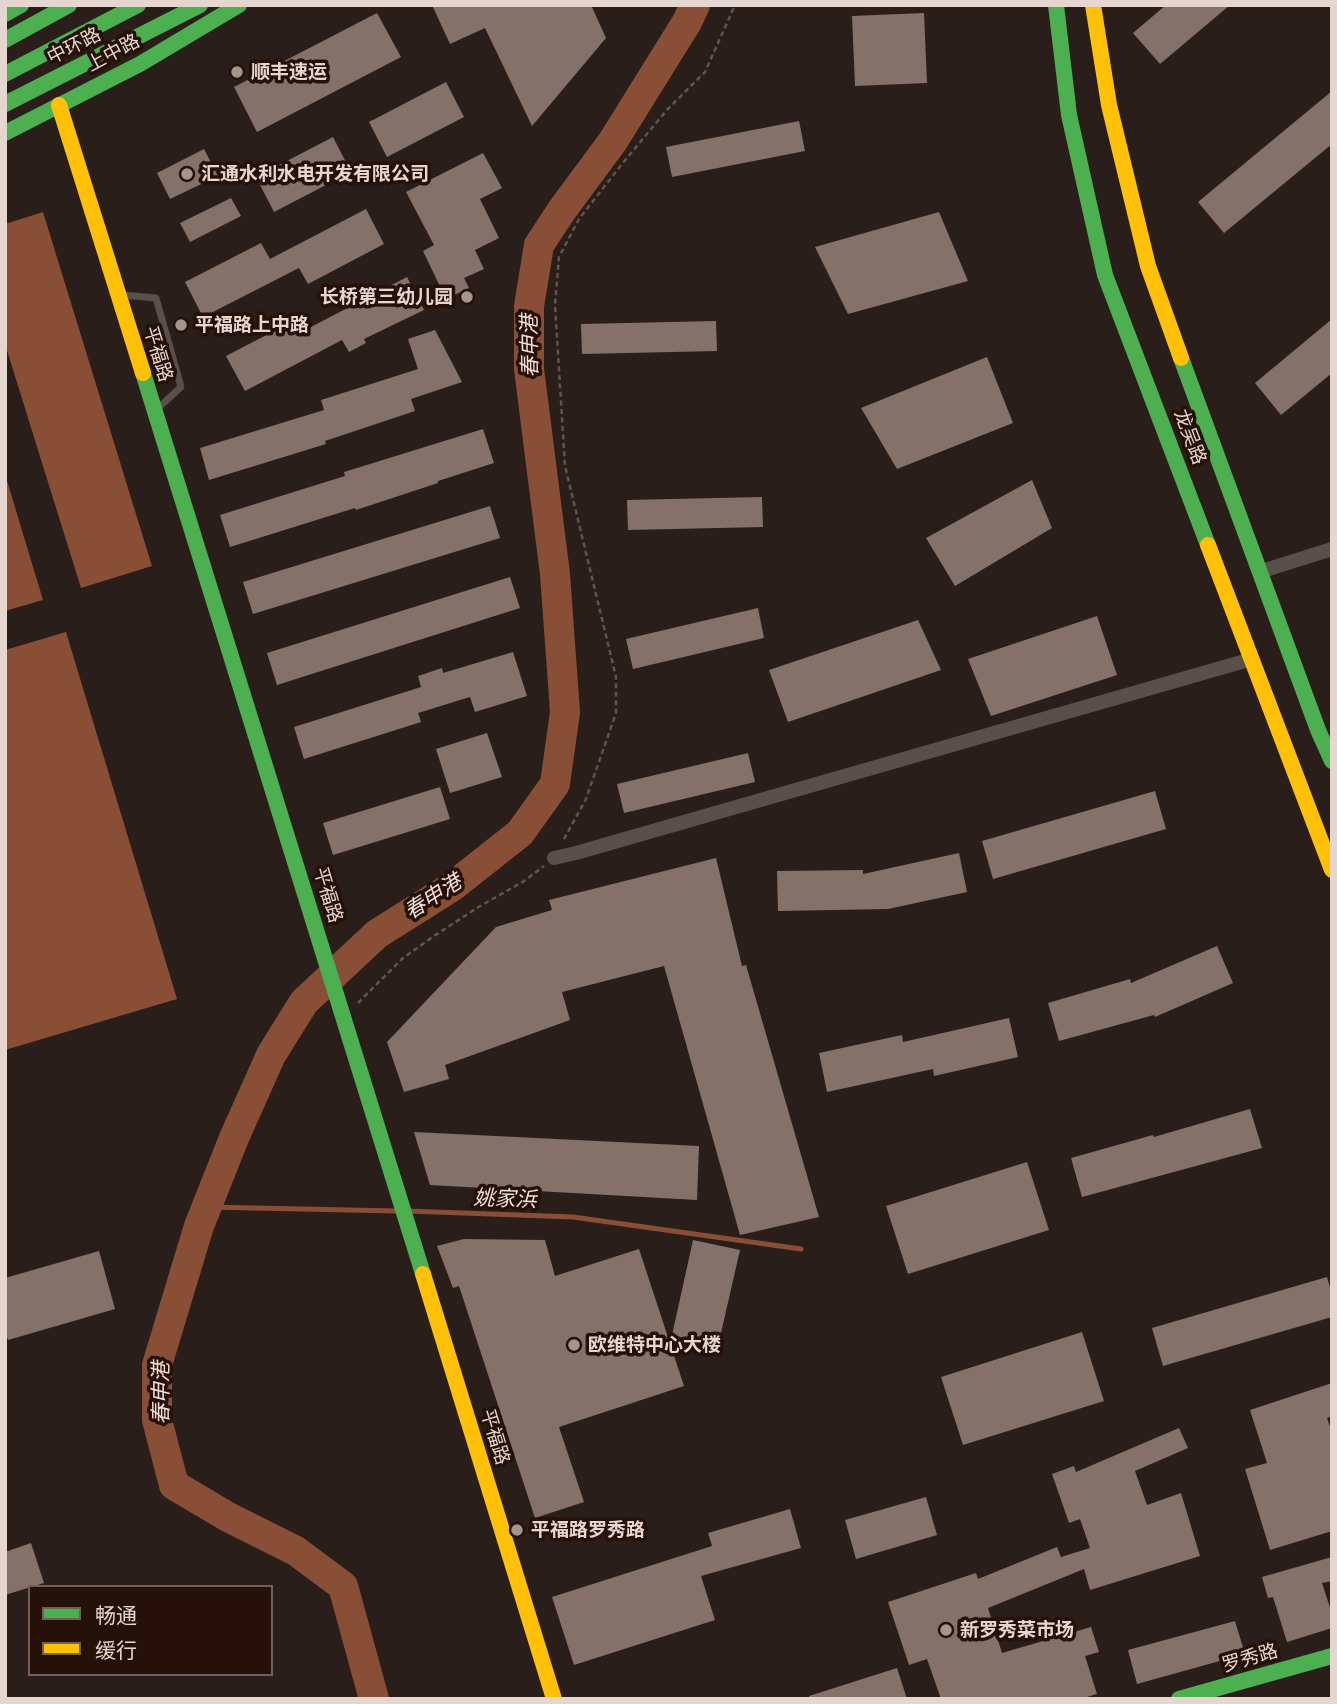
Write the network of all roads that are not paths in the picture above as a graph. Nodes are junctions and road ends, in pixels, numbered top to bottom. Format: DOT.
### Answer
graph roads {
  1 [pos="21,5"];
  2 [pos="69,5"];
  3 [pos="138,5"];
  4 [pos="200,5"];
  5 [pos="239,5"];
  6 [pos="1056,5"];
  7 [pos="1094,5"];
  8 [pos="5,14"];
  9 [pos="5,40"];
  10 [pos="5,74"];
  11 [pos="5,104"];
  12 [pos="58,105"];
  13 [pos="5,133"];
  14 [pos="118,295"];
  15 [pos="154,411"];
  16 [pos="1332,549"];
  17 [pos="1259,572"];
  18 [pos="1252,659"];
  19 [pos="1332,761"];
  20 [pos="554,858"];
  21 [pos="1332,870"];
  22 [pos="1332,1656"];
  23 [pos="554,1699"];
  24 [pos="1179,1699"];
  1 -- 8 [label="main road"];
  2 -- 9 [label="main road, 中环路"];
  3 -- 10 [label="main road, 中环路"];
  4 -- 11 [label="main road, 中环路"];
  5 -- 12 [label="main road, 上中路"];
  6 -- 18 [label="main road, 龙吴路"];
  7 -- 17 [label="main road, 龙吴路"];
  12 -- 13 [label="main road, 上中路"];
  12 -- 14 [label="main road, 平福路"];
  14 -- 15 [label="main road, 平福路"];
  14 -- 15 [label="lane"];
  15 -- 23 [label="main road, 平福路"];
  16 -- 17 [label="street"];
  17 -- 19 [label="main road, 龙吴路"];
  18 -- 20 [label="street"];
  18 -- 21 [label="main road, 龙吴路"];
  22 -- 24 [label="main road, 罗秀路"];
}
